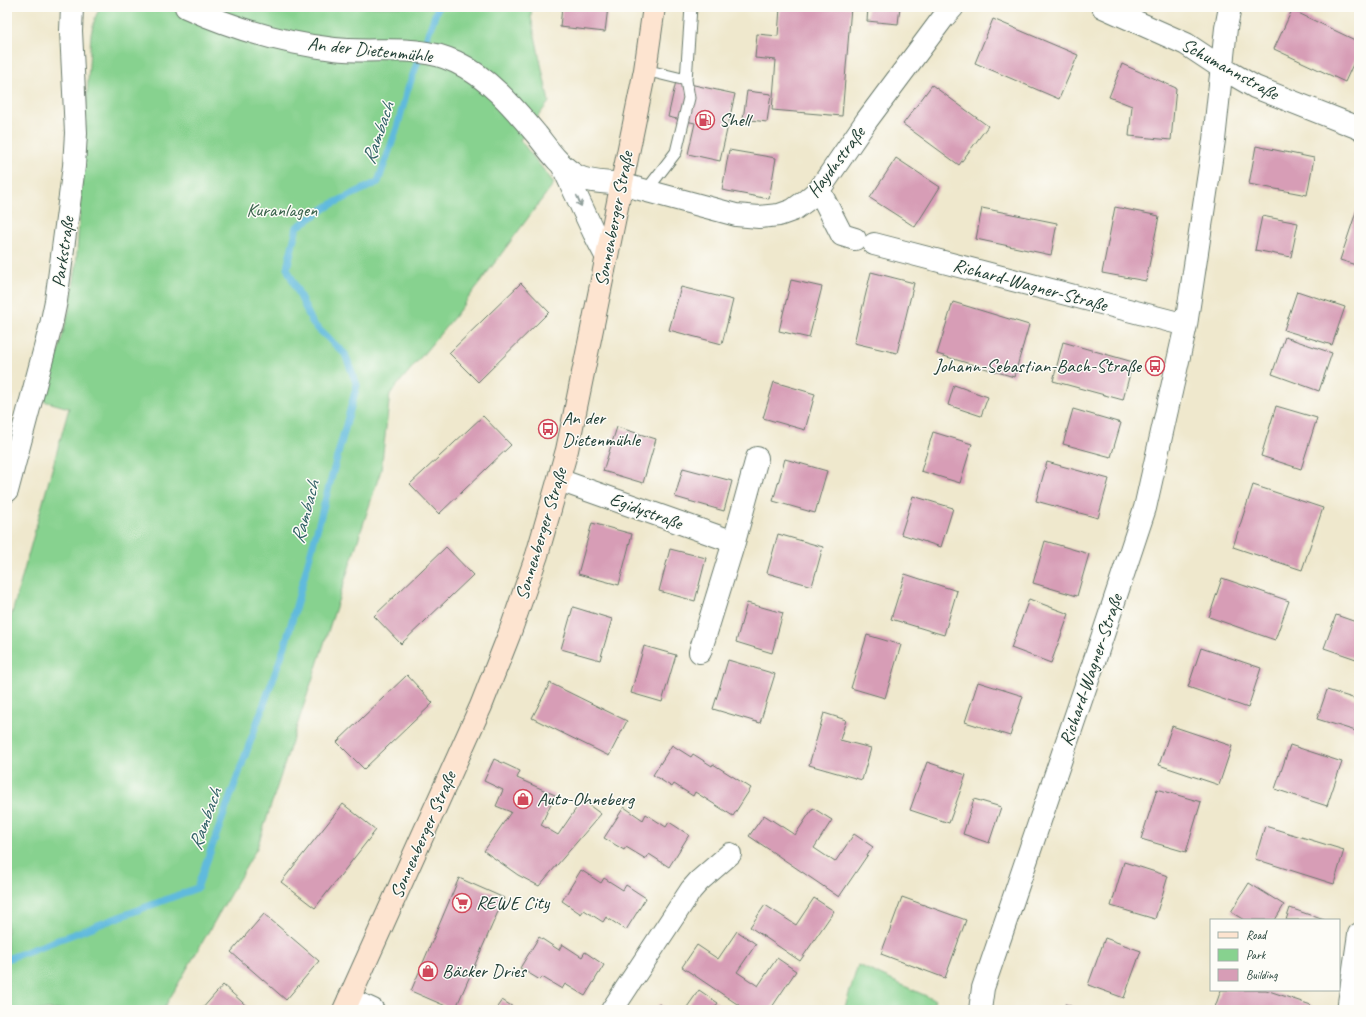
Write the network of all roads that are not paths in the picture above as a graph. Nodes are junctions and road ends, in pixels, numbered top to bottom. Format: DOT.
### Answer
graph roads {
  1 [pos="72,7"];
  2 [pos="186,7"];
  3 [pos="654,7"];
  4 [pos="690,7"];
  5 [pos="953,7"];
  6 [pos="1103,7"];
  7 [pos="1230,7"];
  8 [pos="1222,68"];
  9 [pos="645,70"];
  10 [pos="686,80"];
  11 [pos="1359,128"];
  12 [pos="548,149"];
  13 [pos="562,165"];
  14 [pos="621,184"];
  15 [pos="819,190"];
  16 [pos="646,191"];
  17 [pos="606,256"];
  18 [pos="1186,325"];
  19 [pos="757,458"];
  20 [pos="558,480"];
  21 [pos="7,491"];
  22 [pos="734,542"];
  23 [pos="700,652"];
  24 [pos="730,854"];
  25 [pos="1359,934"];
  26 [pos="1353,1000"];
  27 [pos="346,1005"];
  28 [pos="373,1010"];
  29 [pos="612,1010"];
  30 [pos="980,1010"];
  1 -- 21 [label="street, Parkstraße"];
  2 -- 12 [label="street, An der Dietenmühle"];
  3 -- 9 [label="main road, Sonnenberger Straße"];
  4 -- 10 [label="lane"];
  5 -- 15 [label="street, Haydnstraße"];
  6 -- 8 [label="street, Schumannstraße"];
  7 -- 8 [label="street, Richard-Wagner-Straße"];
  8 -- 11 [label="street, Schumannstraße"];
  8 -- 18 [label="street, Richard-Wagner-Straße"];
  9 -- 10 [label="lane"];
  9 -- 14 [label="main road, Sonnenberger Straße"];
  10 -- 16 [label="lane"];
  12 -- 13 [label="street, An der Dietenmühle"];
  12 -- 14 [label="street, An der Dietenmühle"];
  13 -- 14 [label="street, An der Dietenmühle"];
  13 -- 17 [label="street, one-way"];
  14 -- 16 [label="street, Haydnstraße"];
  14 -- 17 [label="main road, Sonnenberger Straße"];
  15 -- 16 [label="street, Haydnstraße"];
  15 -- 18 [label="street, Richard-Wagner-Straße"];
  17 -- 20 [label="main road, Sonnenberger Straße"];
  18 -- 30 [label="street, Richard-Wagner-Straße"];
  19 -- 22 [label="street"];
  20 -- 22 [label="street, Egidystraße"];
  20 -- 27 [label="main road, Sonnenberger Straße"];
  22 -- 23 [label="street"];
  24 -- 29 [label="street"];
  25 -- 26 [label="street"];
  27 -- 28 [label="street"];
}
